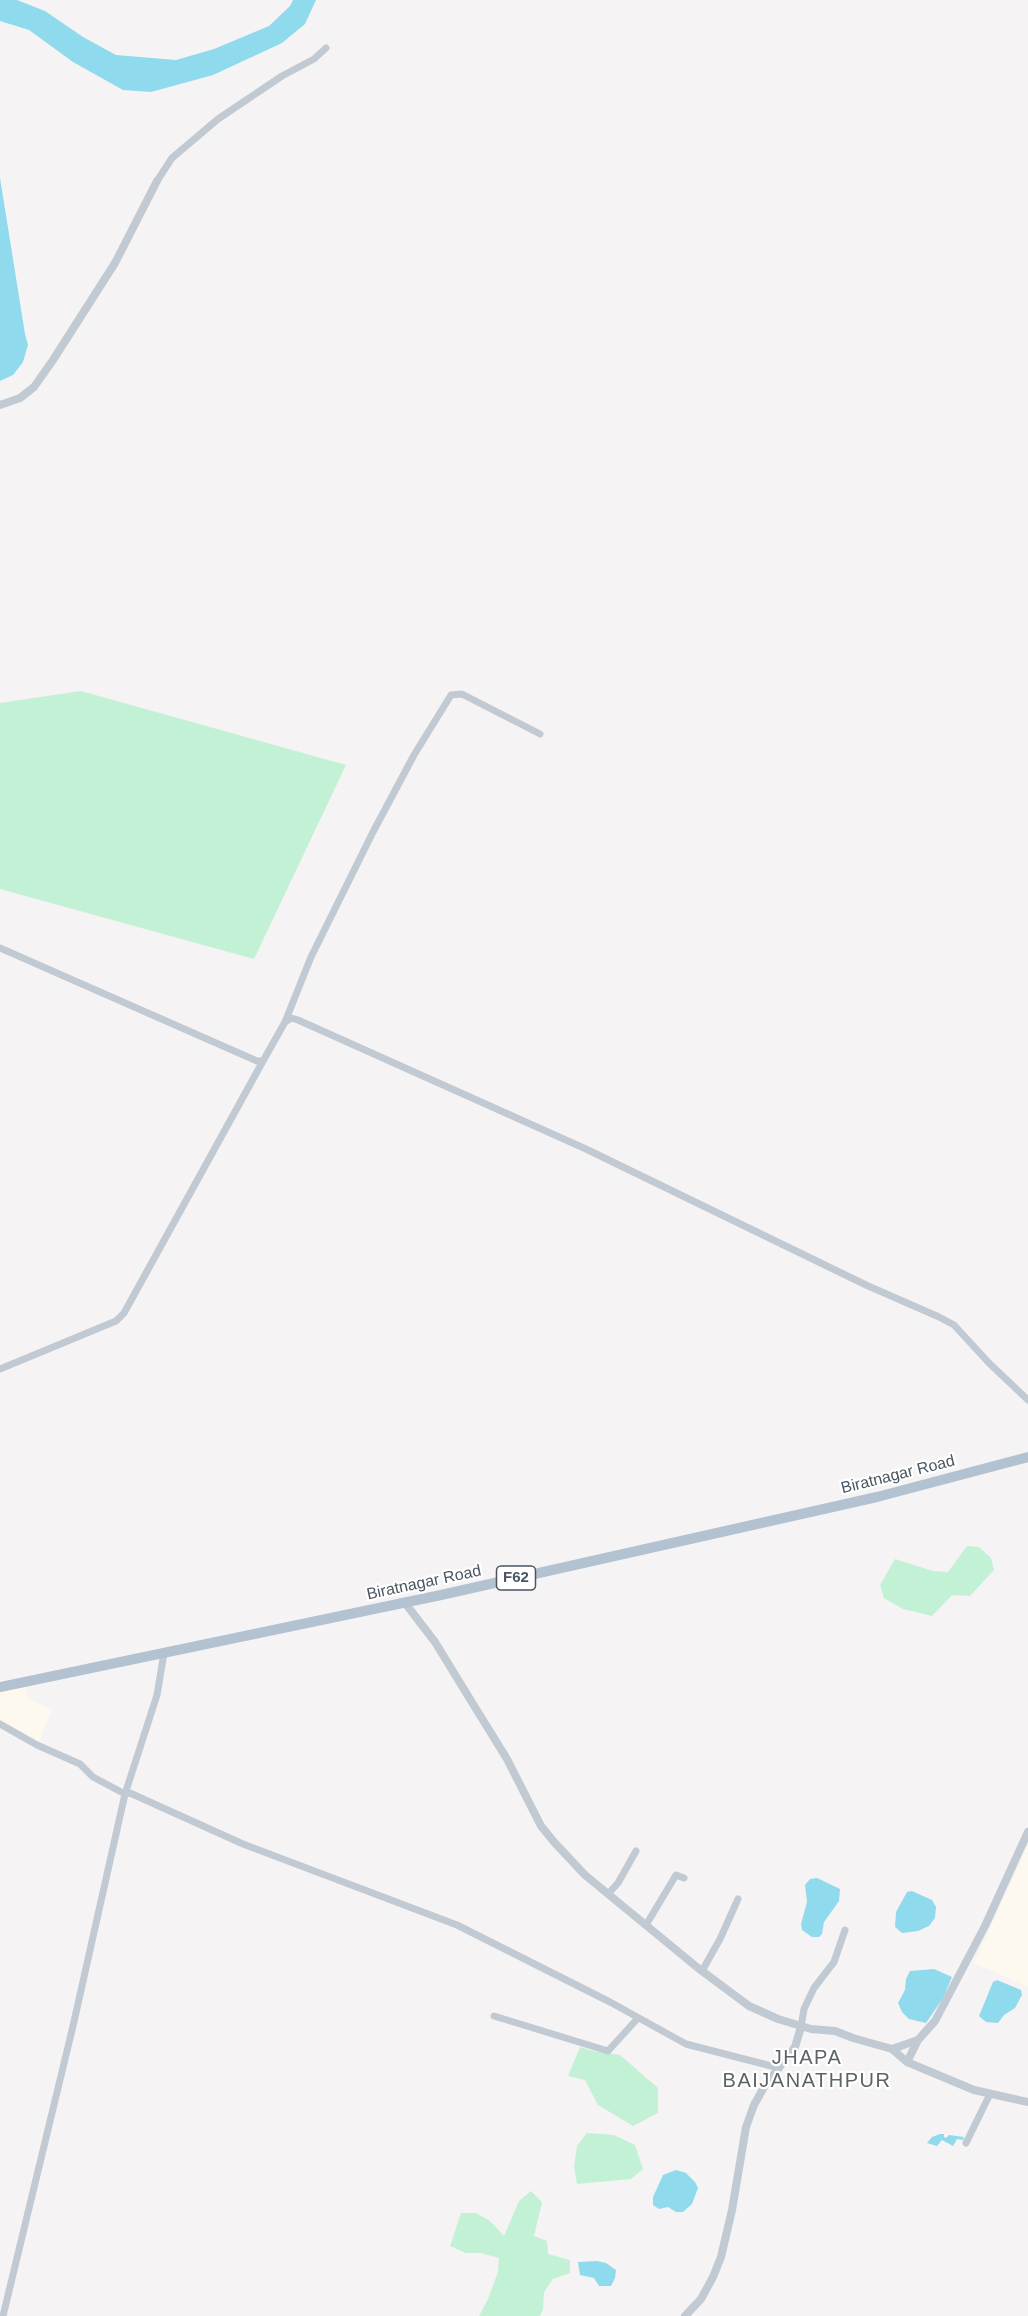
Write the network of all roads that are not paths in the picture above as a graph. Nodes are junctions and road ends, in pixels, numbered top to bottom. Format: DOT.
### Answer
graph roads {
  1 [pos="326,48"];
  2 [pos="157,181"];
  3 [pos="0,405"];
  4 [pos="540,734"];
  5 [pos="0,948"];
  6 [pos="285,1022"];
  7 [pos="263,1061"];
  8 [pos="0,1369"];
  9 [pos="1028,1400"];
  10 [pos="1028,1457"];
  11 [pos="405,1603"];
  12 [pos="164,1653"];
  13 [pos="0,1687"];
  14 [pos="0,1724"];
  15 [pos="125,1794"];
  16 [pos="1028,1832"];
  17 [pos="636,1851"];
  18 [pos="684,1878"];
  19 [pos="608,1894"];
  20 [pos="738,1899"];
  21 [pos="646,1925"];
  22 [pos="845,1930"];
  23 [pos="702,1971"];
  24 [pos="494,2016"];
  25 [pos="638,2018"];
  26 [pos="801,2027"];
  27 [pos="918,2040"];
  28 [pos="892,2049"];
  29 [pos="908,2062"];
  30 [pos="779,2068"];
  31 [pos="990,2094"];
  32 [pos="1028,2102"];
  33 [pos="966,2143"];
  34 [pos="3,2316"];
  35 [pos="685,2316"];
  1 -- 2 [label="street"];
  2 -- 3 [label="street"];
  4 -- 6 [label="street"];
  5 -- 7 [label="street"];
  6 -- 7 [label="street"];
  6 -- 9 [label="street"];
  7 -- 8 [label="street"];
  10 -- 11 [label="main road, Biratnagar Road / F62"];
  11 -- 12 [label="main road, Biratnagar Road / F62"];
  11 -- 19 [label="street"];
  12 -- 13 [label="main road, Biratnagar Road / F62"];
  12 -- 15 [label="street"];
  14 -- 15 [label="street"];
  15 -- 25 [label="street"];
  15 -- 34 [label="street"];
  16 -- 27 [label="street"];
  17 -- 19 [label="street"];
  18 -- 21 [label="street"];
  19 -- 21 [label="street"];
  20 -- 23 [label="street"];
  21 -- 23 [label="street"];
  22 -- 26 [label="street"];
  23 -- 26 [label="street"];
  24 -- 25 [label="street"];
  25 -- 30 [label="street"];
  26 -- 28 [label="street"];
  26 -- 30 [label="street"];
  27 -- 28 [label="street"];
  27 -- 29 [label="street"];
  28 -- 29 [label="street"];
  29 -- 31 [label="street"];
  30 -- 35 [label="street"];
  31 -- 32 [label="street"];
  31 -- 33 [label="street"];
}
